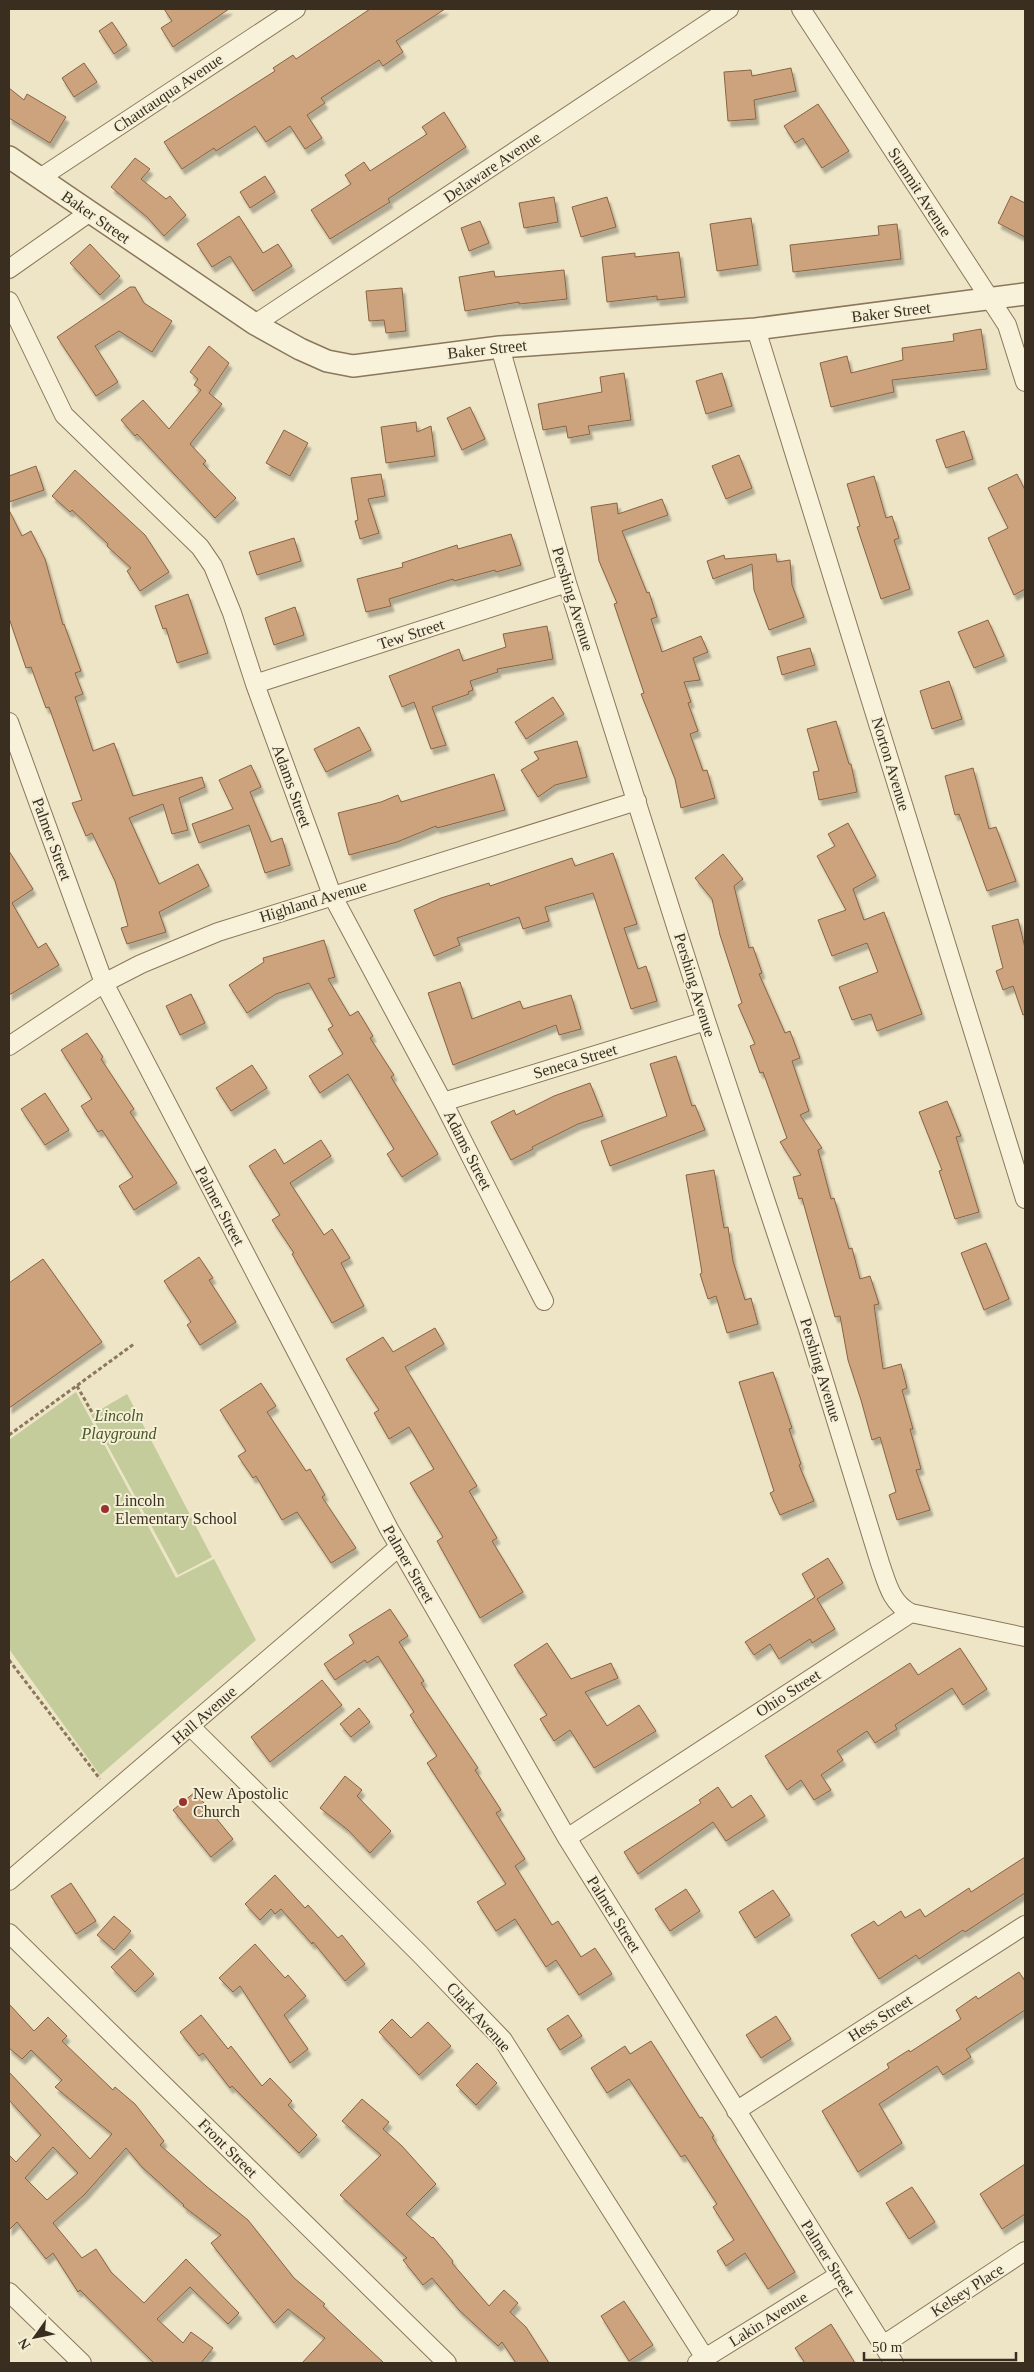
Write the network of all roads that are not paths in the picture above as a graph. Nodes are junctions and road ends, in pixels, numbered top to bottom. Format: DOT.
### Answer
graph roads {
  1 [pos="296,9"];
  2 [pos="729,9"];
  3 [pos="801,9"];
  4 [pos="9,157"];
  5 [pos="40,178"];
  6 [pos="90,212"];
  7 [pos="9,269"];
  8 [pos="1025,294"];
  9 [pos="990,299"];
  10 [pos="9,301"];
  11 [pos="255,324"];
  12 [pos="756,329"];
  13 [pos="500,347"];
  14 [pos="1025,382"];
  15 [pos="567,583"];
  16 [pos="255,684"];
  17 [pos="9,722"];
  18 [pos="637,802"];
  19 [pos="332,896"];
  20 [pos="104,983"];
  21 [pos="706,1021"];
  22 [pos="9,1046"];
  23 [pos="443,1102"];
  24 [pos="1025,1199"];
  25 [pos="544,1301"];
  26 [pos="399,1547"];
  27 [pos="911,1613"];
  28 [pos="1025,1637"];
  29 [pos="190,1726"];
  30 [pos="568,1838"];
  31 [pos="9,1881"];
  32 [pos="1025,1925"];
  33 [pos="9,1933"];
  34 [pos="736,2111"];
  35 [pos="1025,2251"];
  36 [pos="839,2275"];
  37 [pos="9,2292"];
  38 [pos="883,2345"];
  39 [pos="701,2361"];
  40 [pos="82,2363"];
  41 [pos="446,2363"];
  42 [pos="894,2363"];
  1 -- 5 [label="street, Chautauqua Avenue"];
  2 -- 11 [label="street, Delaware Avenue"];
  3 -- 9 [label="street, Summit Avenue"];
  4 -- 5 [label="street, Baker Street"];
  5 -- 6 [label="street, Baker Street"];
  6 -- 7 [label="street"];
  6 -- 11 [label="street, Baker Street"];
  8 -- 9 [label="street, Baker Street"];
  9 -- 12 [label="street, Baker Street"];
  9 -- 14 [label="street, Summit Avenue"];
  10 -- 16 [label="street, Adams Street"];
  11 -- 13 [label="street, Baker Street"];
  12 -- 13 [label="street, Baker Street"];
  12 -- 24 [label="street, Norton Avenue"];
  13 -- 15 [label="street, Pershing Avenue"];
  15 -- 16 [label="street, Tew Street"];
  15 -- 18 [label="street, Pershing Avenue"];
  16 -- 19 [label="street, Adams Street"];
  17 -- 20 [label="street, Palmer Street"];
  18 -- 19 [label="street, Highland Avenue"];
  18 -- 21 [label="street, Pershing Avenue"];
  19 -- 20 [label="street, Highland Avenue"];
  19 -- 23 [label="street, Adams Street"];
  20 -- 22 [label="street, Highland Avenue"];
  20 -- 26 [label="street, Palmer Street"];
  21 -- 23 [label="street, Seneca Street"];
  21 -- 27 [label="street, Pershing Avenue"];
  23 -- 25 [label="street, Adams Street"];
  26 -- 29 [label="street, Hall Avenue"];
  26 -- 30 [label="street, Palmer Street"];
  27 -- 28 [label="street"];
  27 -- 30 [label="street, Ohio Street"];
  29 -- 31 [label="street, Hall Avenue"];
  29 -- 39 [label="street, Clark Avenue"];
  30 -- 34 [label="street, Palmer Street"];
  32 -- 34 [label="street, Hess Street"];
  33 -- 41 [label="street, Front Street"];
  34 -- 36 [label="street, Palmer Street"];
  35 -- 38 [label="street, Kelsey Place"];
  36 -- 38 [label="street, Palmer Street"];
  36 -- 39 [label="street, Lakin Avenue"];
  37 -- 40 [label="street"];
  38 -- 42 [label="street, Palmer Street"];
}
